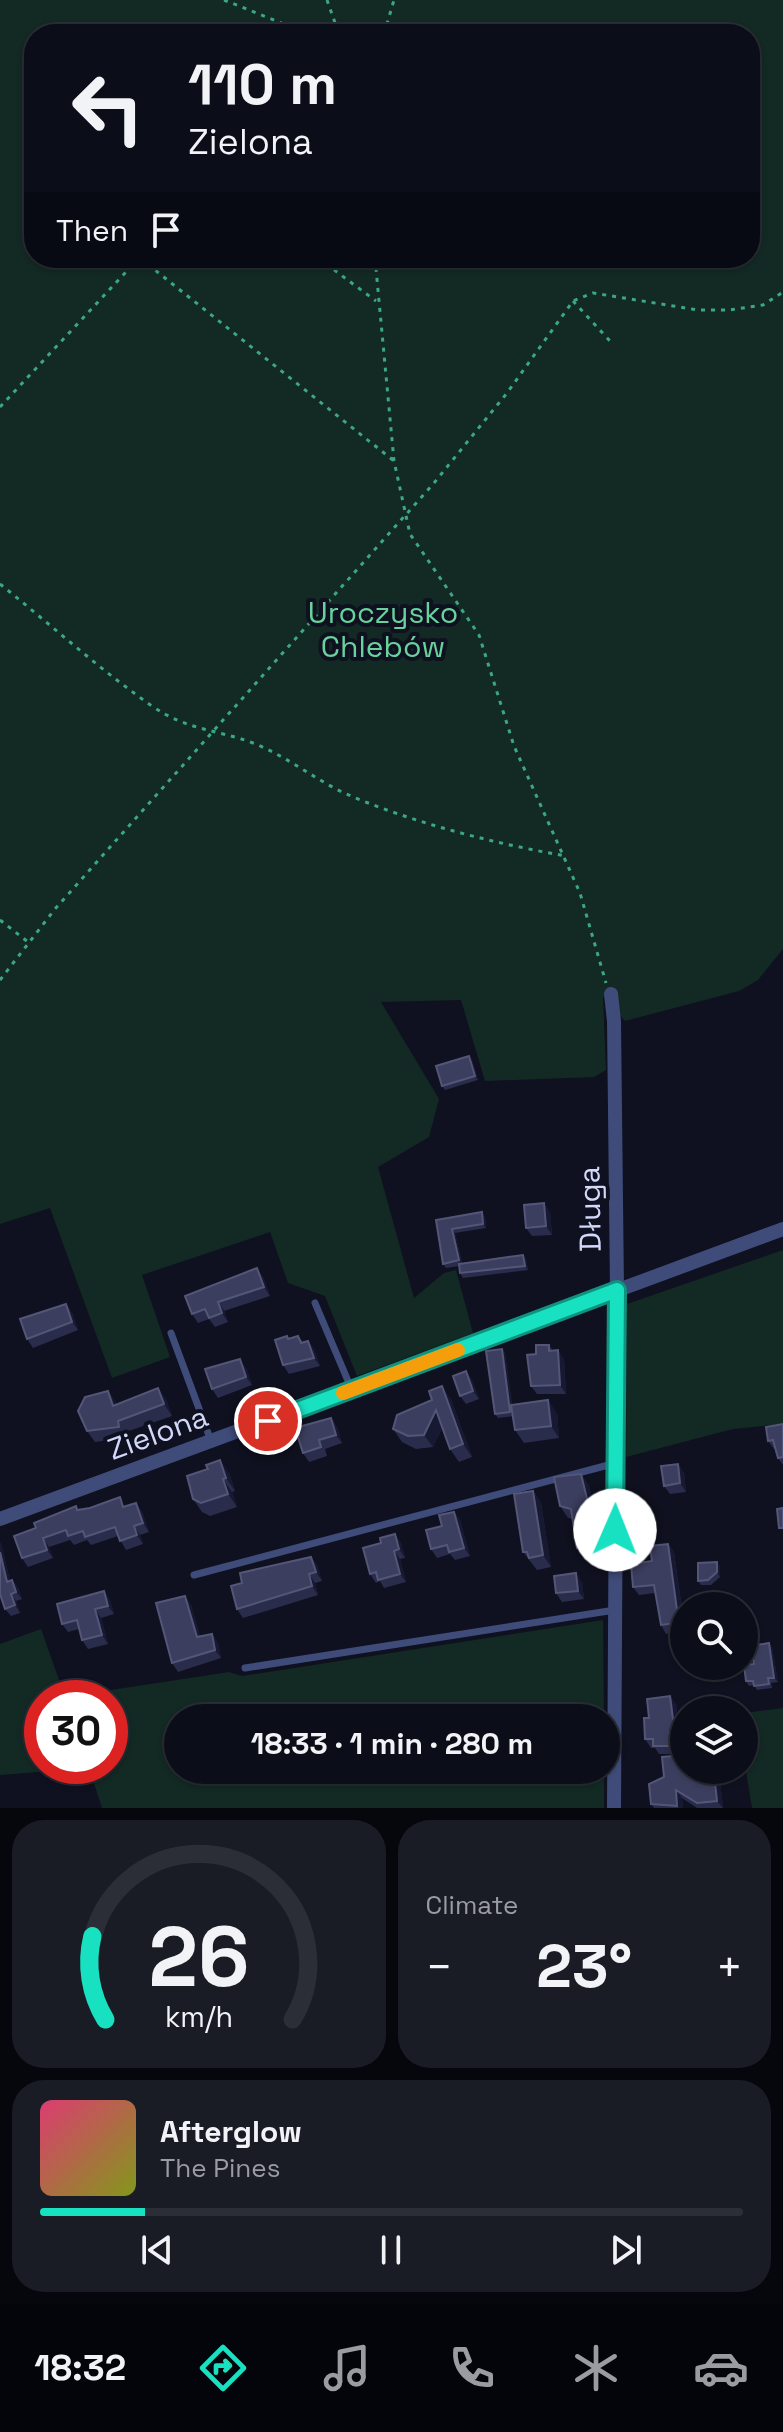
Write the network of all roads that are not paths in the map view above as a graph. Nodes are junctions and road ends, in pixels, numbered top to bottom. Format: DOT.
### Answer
graph roads {
  1 [pos="611,994"];
  2 [pos="783,1229"];
  3 [pos="617,1290"];
  4 [pos="315,1303"];
  5 [pos="171,1333"];
  6 [pos="352,1390"];
  7 [pos="211,1441"];
  8 [pos="616,1463"];
  9 [pos="0,1519"];
  10 [pos="194,1575"];
  11 [pos="615,1610"];
  12 [pos="245,1668"];
  13 [pos="614,1808"];
  1 -- 3 [label="street, Długa"];
  2 -- 3 [label="street, Zielona"];
  3 -- 6 [label="street, Zielona"];
  3 -- 8 [label="street, Długa"];
  4 -- 6 [label="lane"];
  5 -- 7 [label="lane"];
  6 -- 7 [label="street, Zielona"];
  7 -- 9 [label="street, Zielona"];
  8 -- 10 [label="lane"];
  8 -- 11 [label="street, Długa"];
  11 -- 12 [label="lane"];
  11 -- 13 [label="street, Długa"];
}
